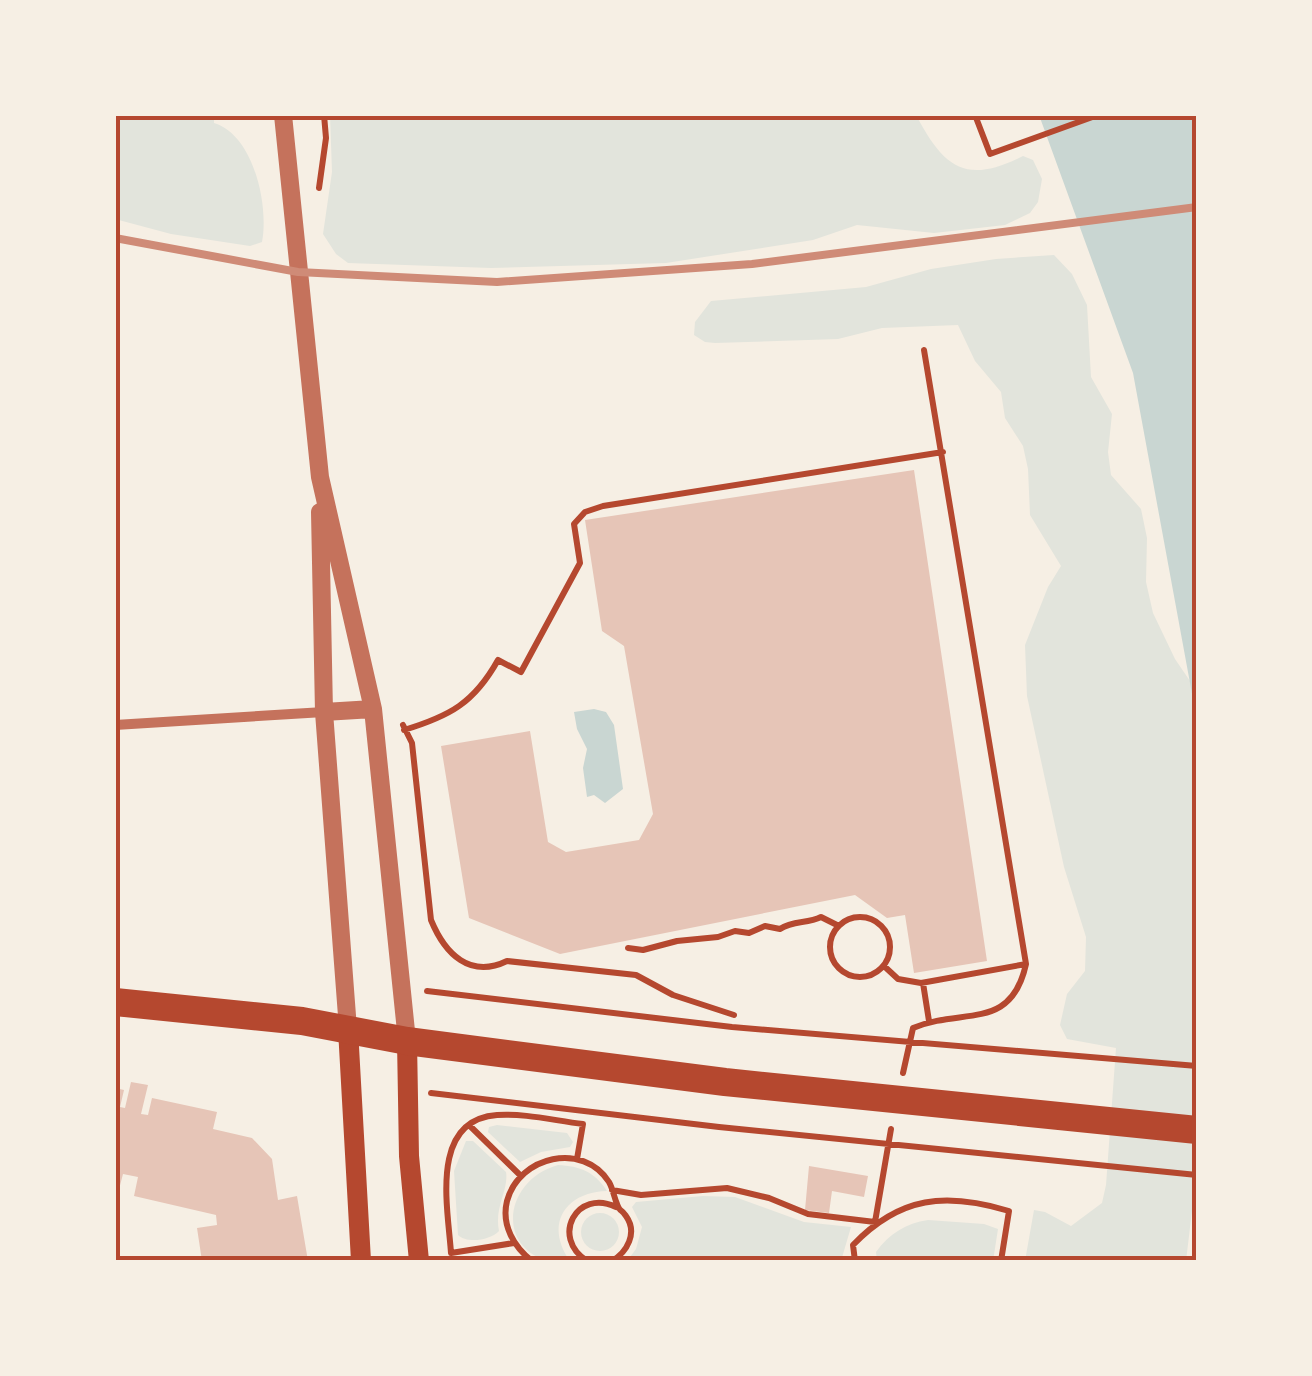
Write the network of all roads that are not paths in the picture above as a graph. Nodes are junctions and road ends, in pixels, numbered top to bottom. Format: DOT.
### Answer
graph roads {
  1 [pos="283,115"];
  2 [pos="320,477"];
  3 [pos="373,709"];
  4 [pos="324,712"];
  5 [pos="115,725"];
  6 [pos="115,1002"];
  7 [pos="348,1029"];
  8 [pos="407,1041"];
  9 [pos="1197,1130"];
  10 [pos="361,1261"];
  11 [pos="418,1261"];
  1 -- 2 [label="street"];
  2 -- 3 [label="street"];
  2 -- 4 [label="street"];
  3 -- 4 [label="street"];
  3 -- 8 [label="street"];
  4 -- 5 [label="street"];
  4 -- 7 [label="street"];
  6 -- 7 [label="highway"];
  7 -- 8 [label="highway"];
  7 -- 10 [label="main road"];
  8 -- 9 [label="highway"];
  8 -- 11 [label="main road"];
}
